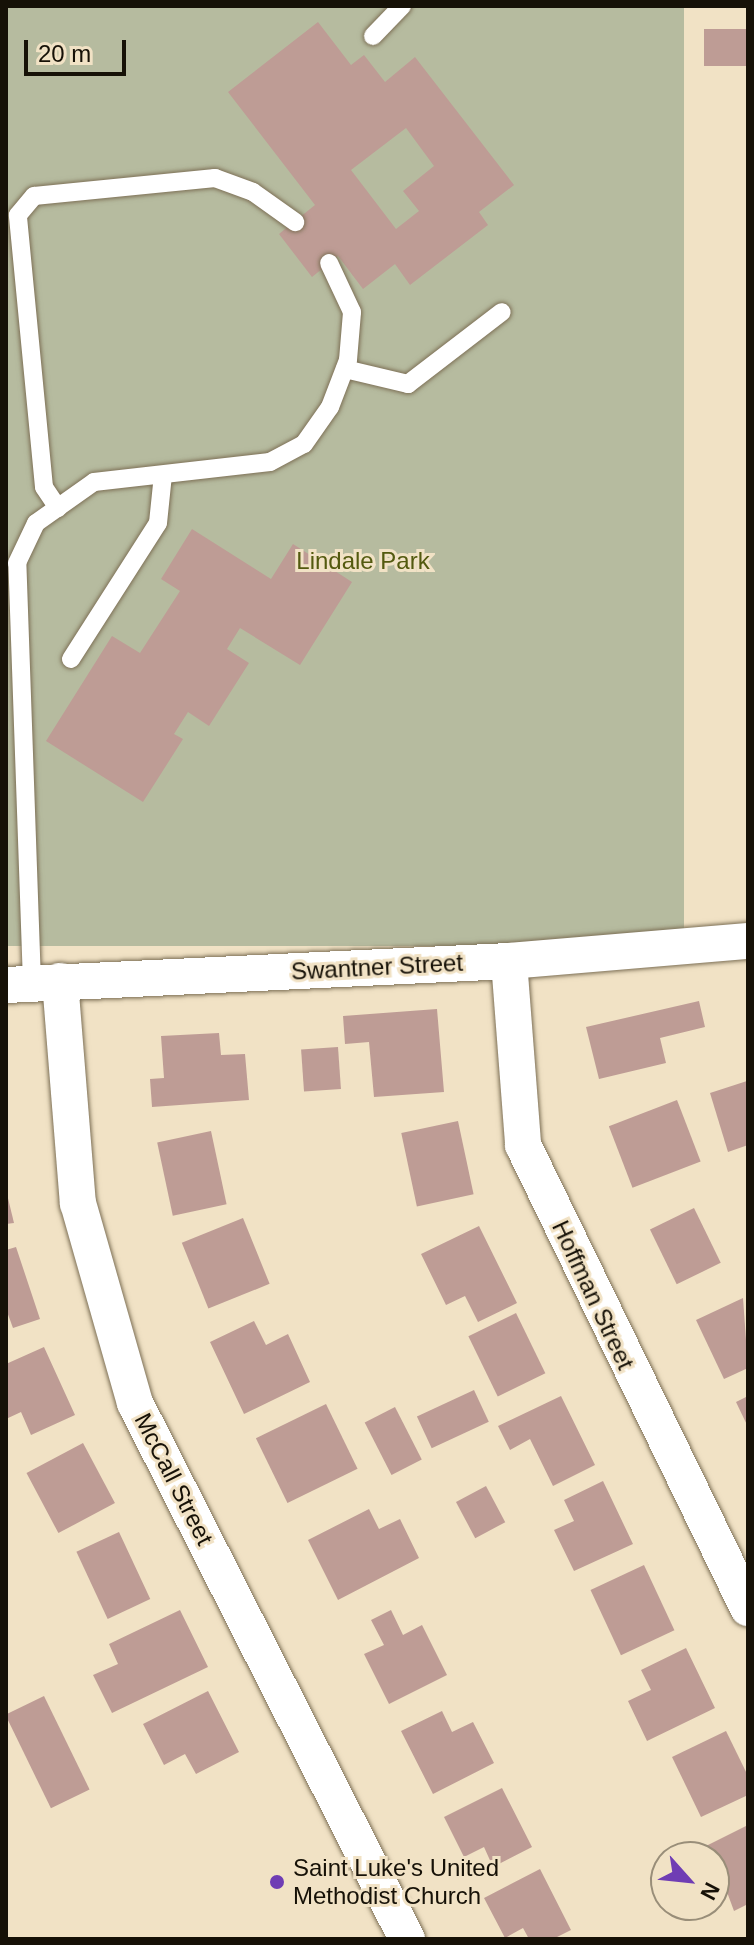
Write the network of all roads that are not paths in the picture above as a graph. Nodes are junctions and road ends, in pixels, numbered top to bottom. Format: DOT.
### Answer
graph roads {
  1 [pos="402,6"];
  2 [pos="373,36"];
  3 [pos="295,222"];
  4 [pos="329,263"];
  5 [pos="502,312"];
  6 [pos="345,369"];
  7 [pos="163,475"];
  8 [pos="58,508"];
  9 [pos="71,659"];
  10 [pos="748,941"];
  11 [pos="509,961"];
  12 [pos="33,983"];
  13 [pos="748,1608"];
  14 [pos="407,1939"];
  1 -- 2 [label="lane"];
  3 -- 8 [label="lane"];
  4 -- 6 [label="lane"];
  5 -- 6 [label="lane"];
  6 -- 7 [label="lane"];
  7 -- 8 [label="lane"];
  7 -- 9 [label="lane"];
  8 -- 12 [label="lane"];
  10 -- 11 [label="street, Swantner Street"];
  11 -- 12 [label="street, Swantner Street"];
  11 -- 13 [label="street, Hoffman Street"];
  12 -- 14 [label="street, McCall Street"];
}
